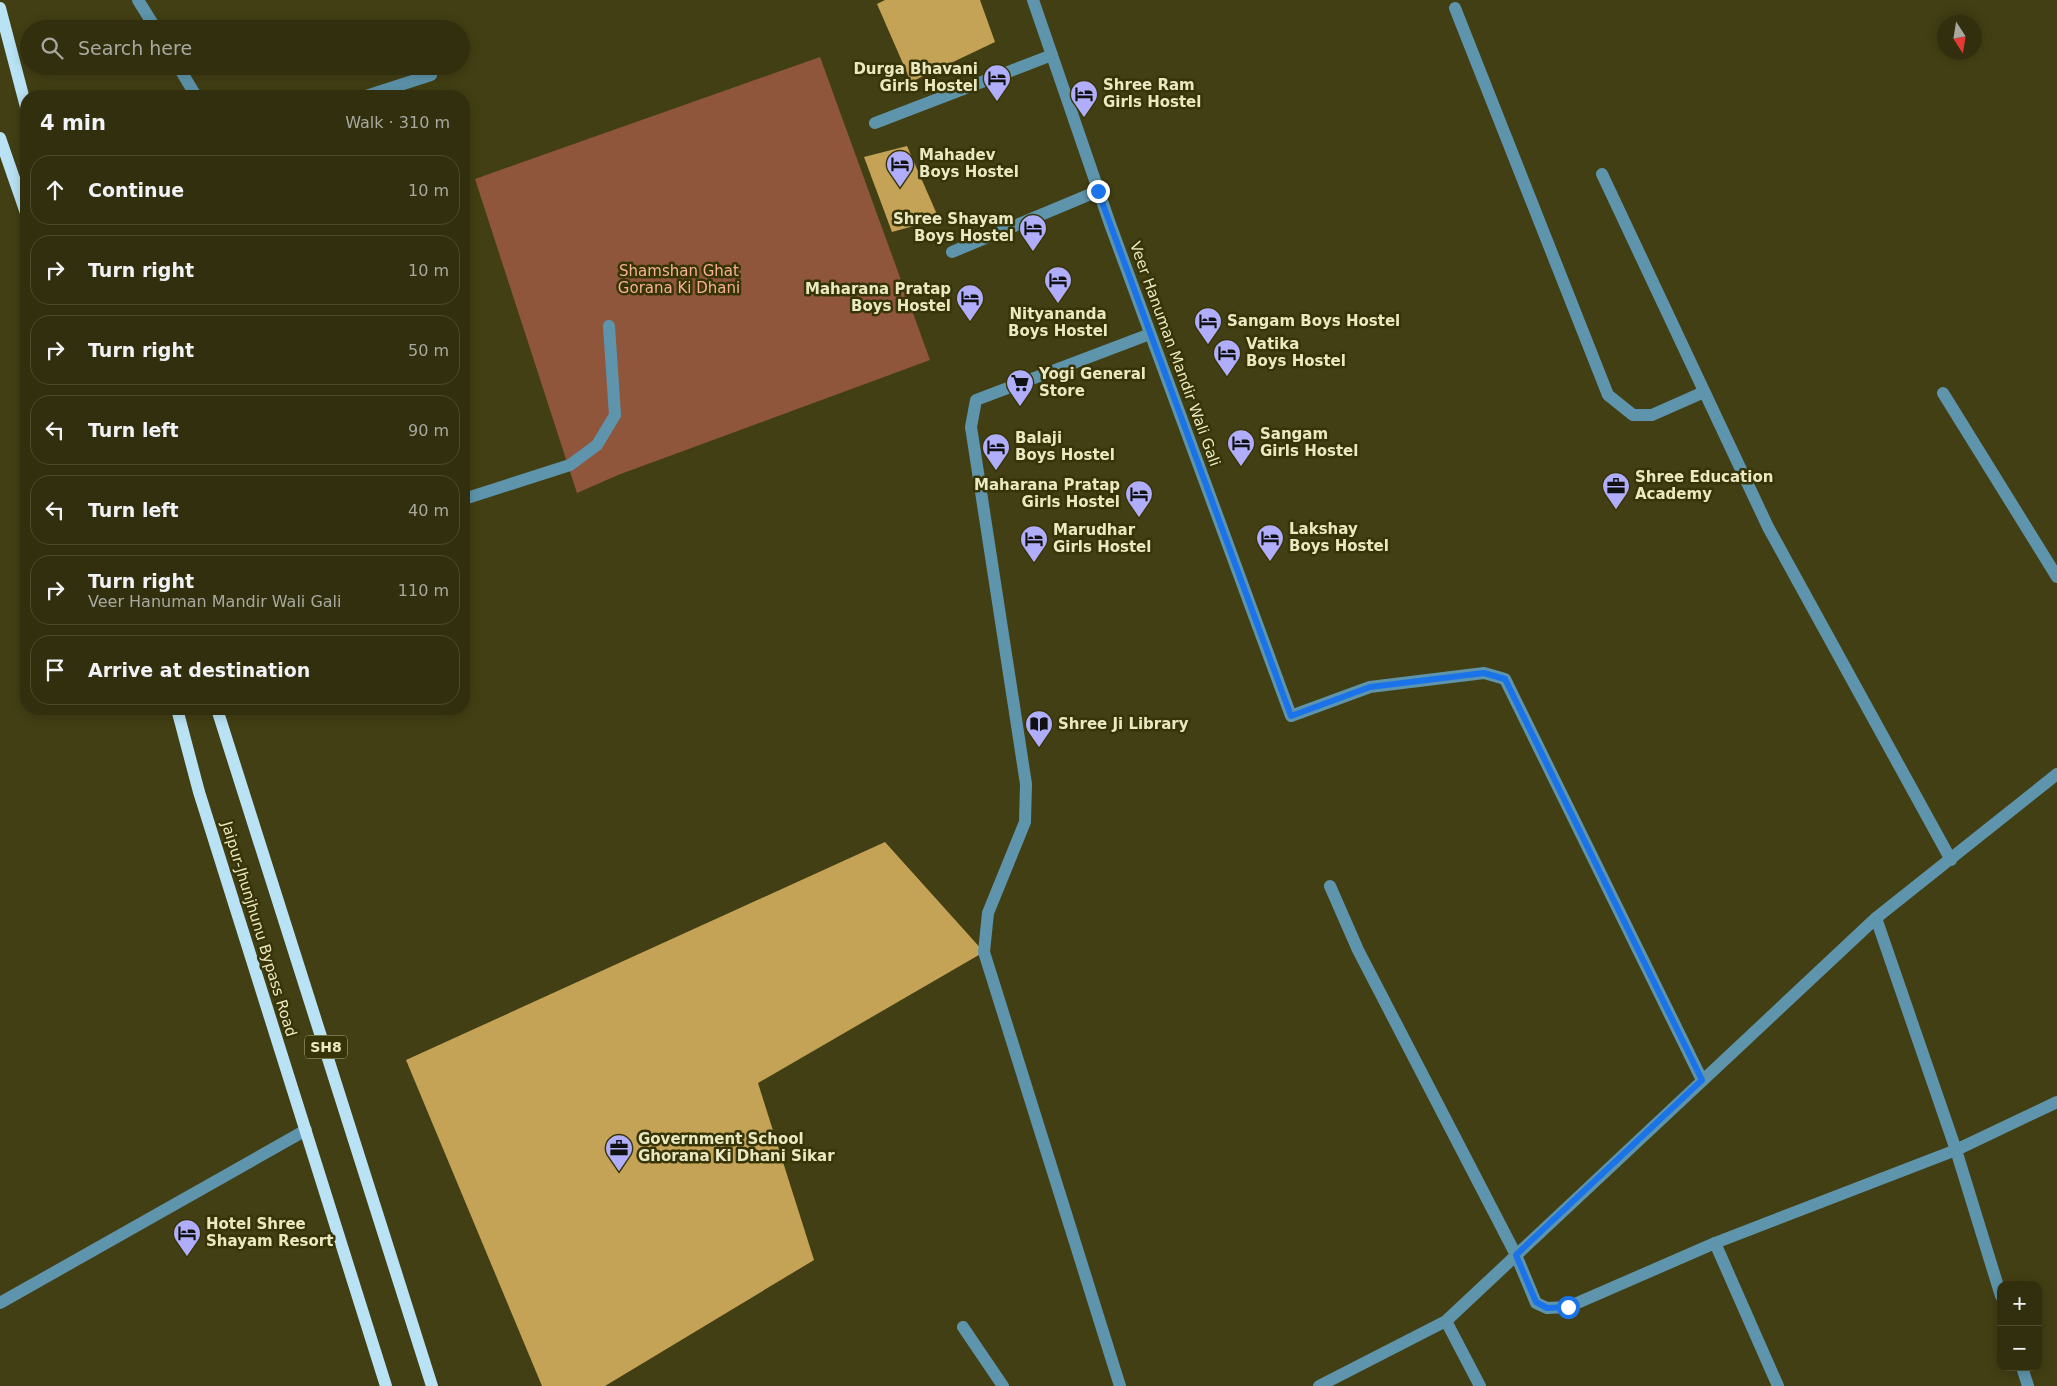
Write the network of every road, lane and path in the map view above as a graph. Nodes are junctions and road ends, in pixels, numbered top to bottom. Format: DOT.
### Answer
graph roads {
  1 [pos="138,0"];
  2 [pos="1033,0"];
  3 [pos="0,8"];
  4 [pos="1455,8"];
  5 [pos="150,20"];
  6 [pos="1052,55"];
  7 [pos="183,75"];
  8 [pos="431,75"];
  9 [pos="22,90"];
  10 [pos="192,90"];
  11 [pos="385,90"];
  12 [pos="875,123"];
  13 [pos="0,138"];
  14 [pos="1602,174"];
  15 [pos="1098,191"];
  16 [pos="20,196"];
  17 [pos="952,252"];
  18 [pos="609,326"];
  19 [pos="1150,334"];
  20 [pos="1704,392"];
  21 [pos="1943,393"];
  22 [pos="470,497"];
  23 [pos="2057,577"];
  24 [pos="179,715"];
  25 [pos="220,715"];
  26 [pos="2057,774"];
  27 [pos="1951,860"];
  28 [pos="1330,886"];
  29 [pos="1876,918"];
  30 [pos="1702,1080"];
  31 [pos="2057,1102"];
  32 [pos="306,1130"];
  33 [pos="1956,1150"];
  34 [pos="1715,1243"];
  35 [pos="1516,1255"];
  36 [pos="1997,1283"];
  37 [pos="0,1303"];
  38 [pos="1446,1321"];
  39 [pos="962,1327"];
  40 [pos="2023,1371"];
  41 [pos="386,1386"];
  42 [pos="432,1386"];
  43 [pos="1003,1386"];
  44 [pos="1120,1386"];
  45 [pos="1319,1386"];
  46 [pos="1480,1386"];
  47 [pos="1778,1386"];
  48 [pos="2028,1386"];
  1 -- 5 [label="street"];
  2 -- 6 [label="street, Veer Hanuman Mandir Wali Gali"];
  3 -- 9 [label="main road"];
  4 -- 20 [label="street"];
  6 -- 12 [label="street"];
  6 -- 15 [label="street, Veer Hanuman Mandir Wali Gali"];
  7 -- 10 [label="street"];
  8 -- 11 [label="street"];
  13 -- 16 [label="main road"];
  14 -- 20 [label="street"];
  15 -- 17 [label="street"];
  15 -- 19 [label="street, Veer Hanuman Mandir Wali Gali"];
  18 -- 22 [label="street"];
  19 -- 30 [label="street, Veer Hanuman Mandir Wali Gali"];
  19 -- 44 [label="street"];
  20 -- 27 [label="street"];
  21 -- 23 [label="street"];
  24 -- 32 [label="main road, Jaipur-Jhunjhunu Bypass Road / SH8"];
  25 -- 42 [label="main road, SH8"];
  26 -- 27 [label="street"];
  27 -- 29 [label="street"];
  28 -- 35 [label="street"];
  29 -- 30 [label="street"];
  29 -- 33 [label="street"];
  30 -- 35 [label="street"];
  31 -- 33 [label="street"];
  32 -- 37 [label="street"];
  32 -- 41 [label="main road, Jaipur-Jhunjhunu Bypass Road / SH8"];
  33 -- 34 [label="street"];
  33 -- 36 [label="street"];
  34 -- 35 [label="street"];
  34 -- 47 [label="street"];
  35 -- 38 [label="street"];
  38 -- 45 [label="street"];
  38 -- 46 [label="street"];
  39 -- 43 [label="street"];
  40 -- 48 [label="street"];
}
